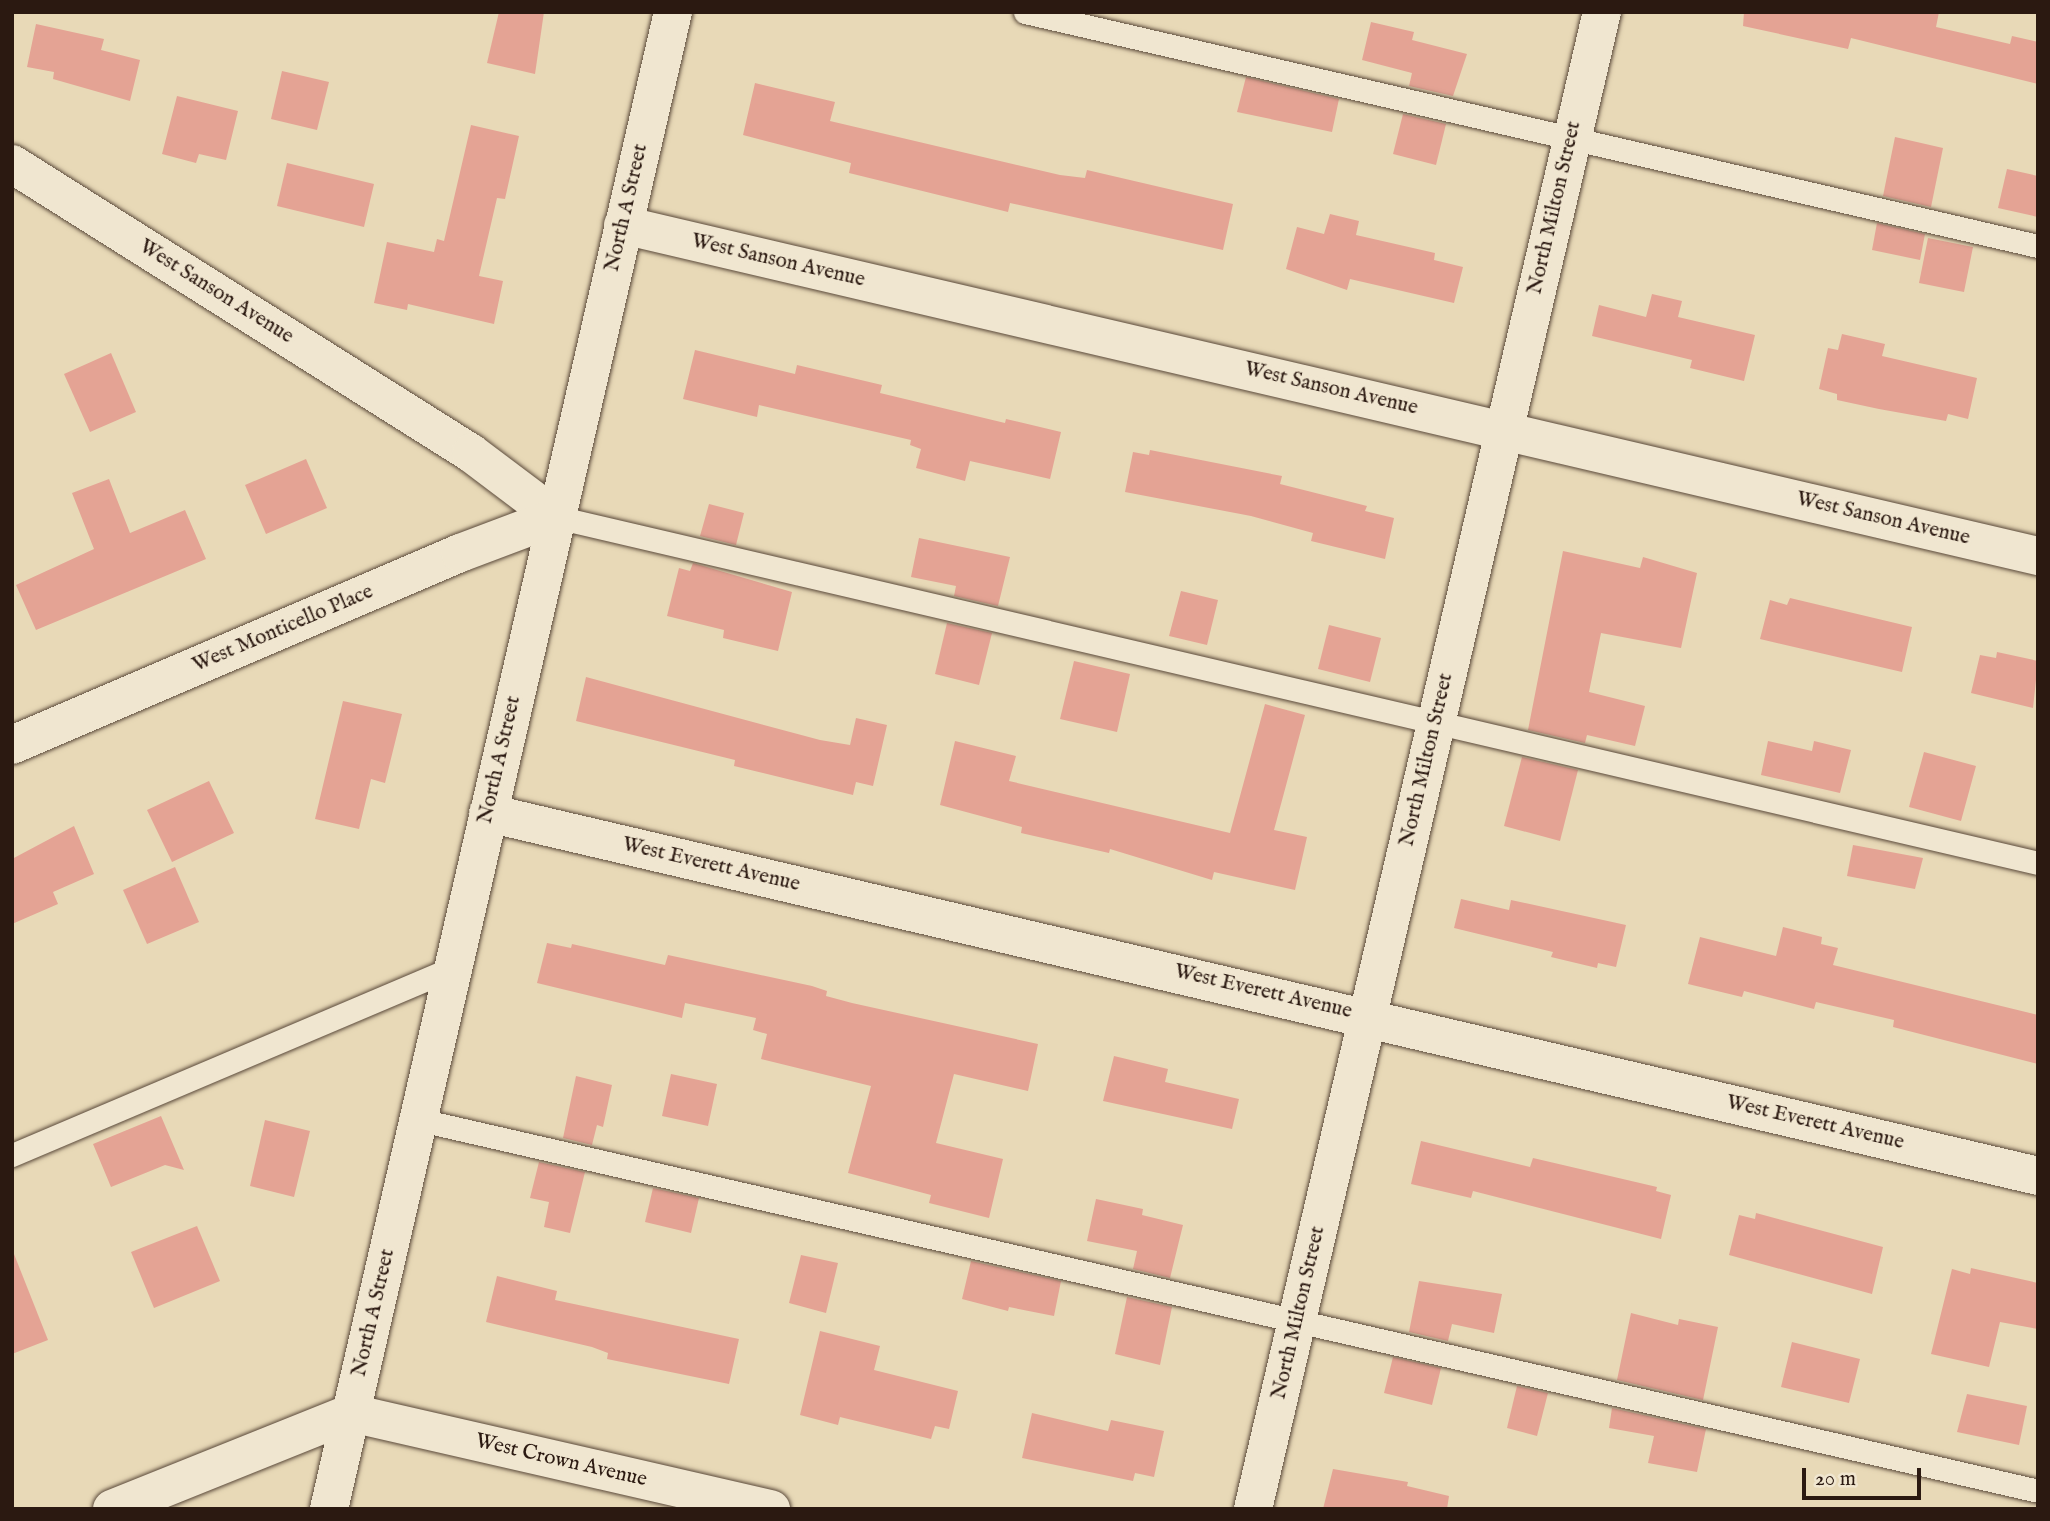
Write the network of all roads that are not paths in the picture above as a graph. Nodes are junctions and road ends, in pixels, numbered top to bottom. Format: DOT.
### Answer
graph roads {
  1 [pos="673,12"];
  2 [pos="1025,12"];
  3 [pos="1602,12"];
  4 [pos="1572,137"];
  5 [pos="12,164"];
  6 [pos="623,225"];
  7 [pos="2038,246"];
  8 [pos="1503,428"];
  9 [pos="556,517"];
  10 [pos="2038,556"];
  11 [pos="1435,722"];
  12 [pos="12,745"];
  13 [pos="488,813"];
  14 [pos="2038,863"];
  15 [pos="453,968"];
  16 [pos="1367,1016"];
  17 [pos="420,1121"];
  18 [pos="12,1155"];
  19 [pos="2038,1176"];
  20 [pos="1298,1318"];
  21 [pos="351,1413"];
  22 [pos="2038,1491"];
  23 [pos="112,1509"];
  24 [pos="329,1509"];
  25 [pos="771,1509"];
  26 [pos="1253,1509"];
  1 -- 6 [label="street, North A Street"];
  2 -- 4 [label="lane"];
  3 -- 4 [label="street, North Milton Street"];
  4 -- 7 [label="lane"];
  4 -- 8 [label="street, North Milton Street"];
  5 -- 9 [label="street, West Sanson Avenue"];
  6 -- 8 [label="street, West Sanson Avenue"];
  6 -- 9 [label="street, North A Street"];
  8 -- 10 [label="street, West Sanson Avenue"];
  8 -- 11 [label="street, North Milton Street"];
  9 -- 11 [label="lane"];
  9 -- 12 [label="street, West Monticello Place"];
  9 -- 13 [label="street, North A Street"];
  11 -- 14 [label="lane"];
  11 -- 16 [label="street, North Milton Street"];
  13 -- 15 [label="street, North A Street"];
  13 -- 16 [label="street, West Everett Avenue"];
  15 -- 17 [label="street, North A Street"];
  15 -- 18 [label="lane"];
  16 -- 19 [label="street, West Everett Avenue"];
  16 -- 20 [label="street, North Milton Street"];
  17 -- 20 [label="lane"];
  17 -- 21 [label="street, North A Street"];
  20 -- 22 [label="lane"];
  20 -- 26 [label="street, North Milton Street"];
  21 -- 23 [label="street"];
  21 -- 24 [label="street, North A Street"];
  21 -- 25 [label="street, West Crown Avenue"];
}
